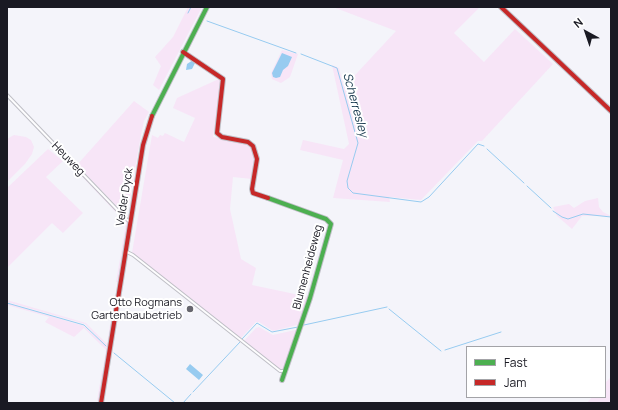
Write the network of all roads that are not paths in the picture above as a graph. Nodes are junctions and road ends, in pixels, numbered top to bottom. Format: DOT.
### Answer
graph roads {
  1 [pos="207,7"];
  2 [pos="501,7"];
  3 [pos="183,52"];
  4 [pos="7,95"];
  5 [pos="611,111"];
  6 [pos="130,222"];
  7 [pos="125,251"];
  8 [pos="284,371"];
  9 [pos="282,380"];
  10 [pos="101,403"];
  1 -- 3 [label="main road, Velder Dyck"];
  2 -- 5 [label="main road"];
  3 -- 6 [label="main road, Velder Dyck"];
  3 -- 8 [label="main road, Blumenheideweg"];
  4 -- 6 [label="street, Heuweg"];
  6 -- 7 [label="main road, Velder Dyck"];
  7 -- 8 [label="street"];
  7 -- 10 [label="main road, Velder Dyck"];
  8 -- 9 [label="main road, Blumenheideweg"];
}
